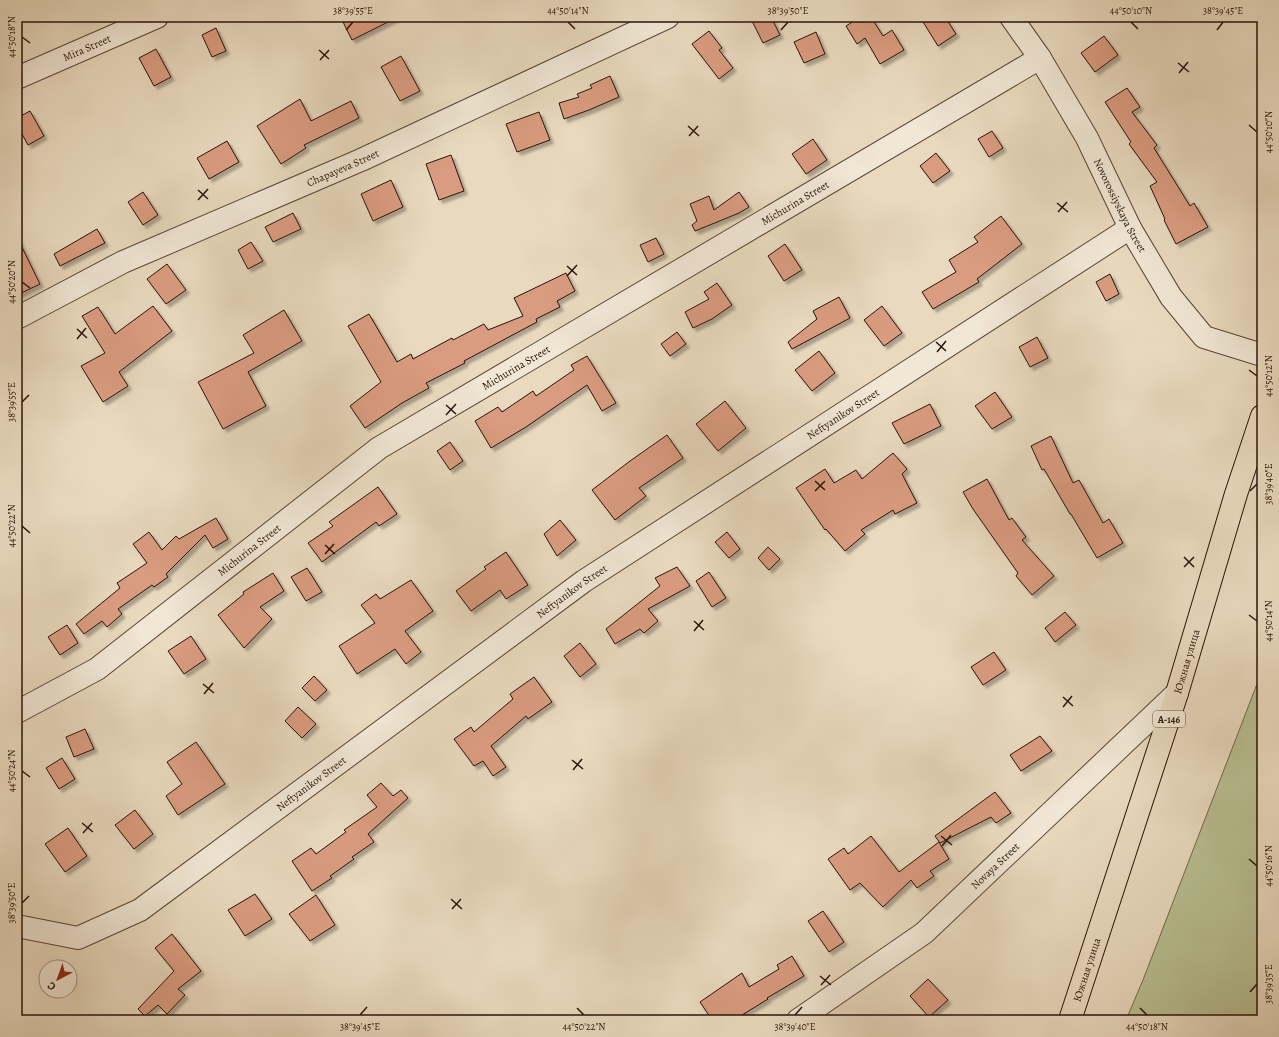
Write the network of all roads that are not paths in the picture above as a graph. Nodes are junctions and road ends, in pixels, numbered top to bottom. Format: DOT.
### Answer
graph roads {
  1 [pos="157,17"];
  2 [pos="668,17"];
  3 [pos="1011,17"];
  4 [pos="1040,58"];
  5 [pos="17,78"];
  6 [pos="1130,228"];
  7 [pos="17,318"];
  8 [pos="1262,355"];
  9 [pos="1262,416"];
  10 [pos="1177,693"];
  11 [pos="17,712"];
  12 [pos="17,926"];
  13 [pos="798,1020"];
  14 [pos="1070,1020"];
  1 -- 5 [label="street, Mira Street"];
  2 -- 7 [label="street, Chapayeva Street"];
  3 -- 4 [label="street, Novorossiyskaya Street"];
  4 -- 6 [label="street, Novorossiyskaya Street"];
  4 -- 11 [label="street, Michurina Street"];
  6 -- 8 [label="street, Novorossiyskaya Street"];
  6 -- 12 [label="street, Neftyanikov Street"];
  9 -- 10 [label="highway, Южная улица / А-146"];
  10 -- 13 [label="street, Novaya Street"];
  10 -- 14 [label="highway, Южная улица / А-146"];
}
